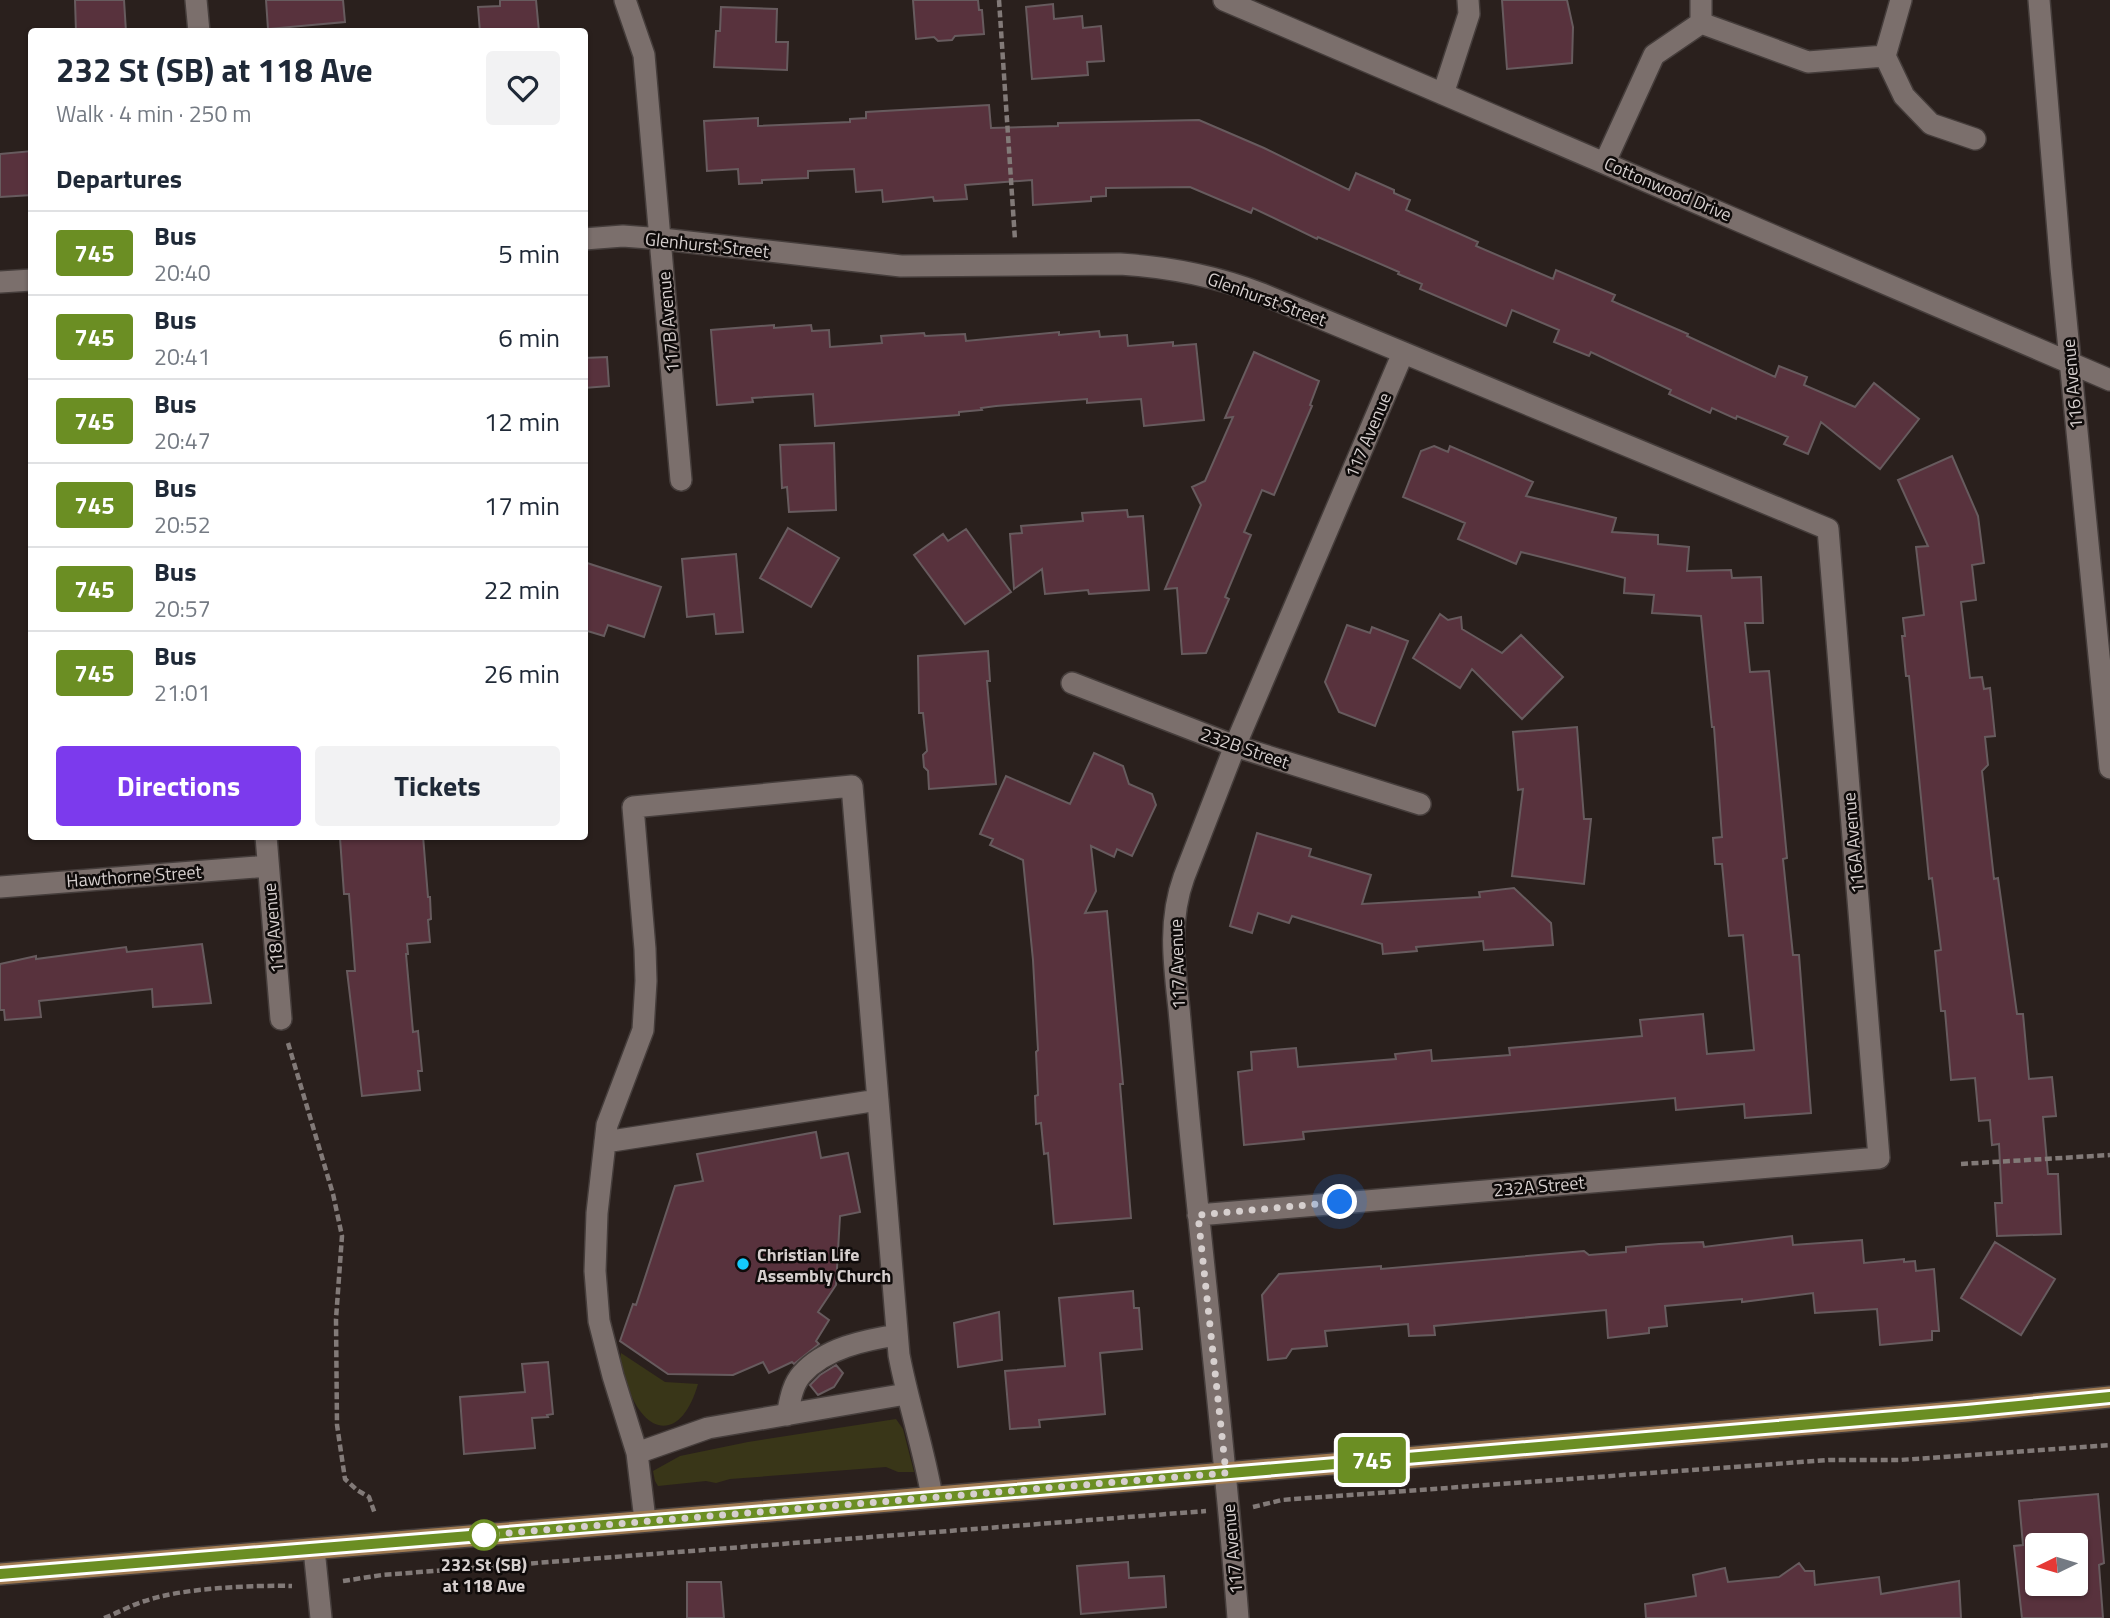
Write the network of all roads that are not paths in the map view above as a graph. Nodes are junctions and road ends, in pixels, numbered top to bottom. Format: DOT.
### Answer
graph roads {
  1 [pos="196,0"];
  2 [pos="625,0"];
  3 [pos="1224,0"];
  4 [pos="1468,0"];
  5 [pos="1701,0"];
  6 [pos="1901,0"];
  7 [pos="2039,0"];
  8 [pos="1702,23"];
  9 [pos="199,28"];
  10 [pos="1885,56"];
  11 [pos="1443,94"];
  12 [pos="1975,139"];
  13 [pos="1605,162"];
  14 [pos="588,239"];
  15 [pos="662,239"];
  16 [pos="28,280"];
  17 [pos="0,282"];
  18 [pos="1403,352"];
  19 [pos="2070,363"];
  20 [pos="2110,380"];
  21 [pos="681,480"];
  22 [pos="1828,529"];
  23 [pos="1072,683"];
  24 [pos="1235,746"];
  25 [pos="2110,768"];
  26 [pos="1420,804"];
  27 [pos="266,840"];
  28 [pos="268,866"];
  29 [pos="0,887"];
  30 [pos="281,1019"];
  31 [pos="878,1100"];
  32 [pos="605,1142"];
  33 [pos="1880,1158"];
  34 [pos="1198,1215"];
  35 [pos="897,1335"];
  36 [pos="906,1394"];
  37 [pos="2110,1396"];
  38 [pos="787,1415"];
  39 [pos="637,1453"];
  40 [pos="1226,1473"];
  41 [pos="932,1497"];
  42 [pos="645,1520"];
  43 [pos="314,1549"];
  44 [pos="0,1574"];
  45 [pos="321,1618"];
  46 [pos="1238,1618"];
  1 -- 9 [label="street"];
  2 -- 15 [label="street, 117B Avenue"];
  3 -- 11 [label="street, Cottonwood Drive"];
  4 -- 11 [label="street"];
  5 -- 8 [label="street"];
  6 -- 10 [label="street"];
  7 -- 19 [label="street, 116 Avenue"];
  8 -- 10 [label="street"];
  8 -- 13 [label="street"];
  10 -- 12 [label="street"];
  11 -- 13 [label="street, Cottonwood Drive"];
  13 -- 19 [label="street, Cottonwood Drive"];
  14 -- 15 [label="street, Glenhurst Street"];
  15 -- 18 [label="street, Glenhurst Street"];
  15 -- 21 [label="street, 117B Avenue"];
  16 -- 17 [label="street"];
  18 -- 22 [label="street, Glenhurst Street"];
  18 -- 24 [label="street, 117 Avenue"];
  19 -- 20 [label="street, Cottonwood Drive"];
  19 -- 25 [label="street, 116 Avenue"];
  22 -- 33 [label="street, 116A Avenue"];
  23 -- 24 [label="street, 232B Street"];
  24 -- 26 [label="street, 232B Street"];
  24 -- 34 [label="street, 117 Avenue"];
  27 -- 28 [label="street, 118 Avenue"];
  28 -- 29 [label="street, Hawthorne Street"];
  28 -- 30 [label="street, 118 Avenue"];
  31 -- 32 [label="street"];
  31 -- 32 [label="street"];
  31 -- 35 [label="street"];
  32 -- 39 [label="street"];
  33 -- 34 [label="street, 232A Street"];
  34 -- 40 [label="street, 117 Avenue"];
  35 -- 36 [label="street"];
  35 -- 38 [label="street"];
  36 -- 38 [label="street"];
  36 -- 41 [label="street"];
  37 -- 40 [label="main road"];
  38 -- 39 [label="street"];
  39 -- 42 [label="street"];
  40 -- 41 [label="main road"];
  40 -- 46 [label="street, 117 Avenue"];
  41 -- 42 [label="main road"];
  42 -- 43 [label="main road"];
  43 -- 44 [label="main road"];
  43 -- 45 [label="street"];
}
